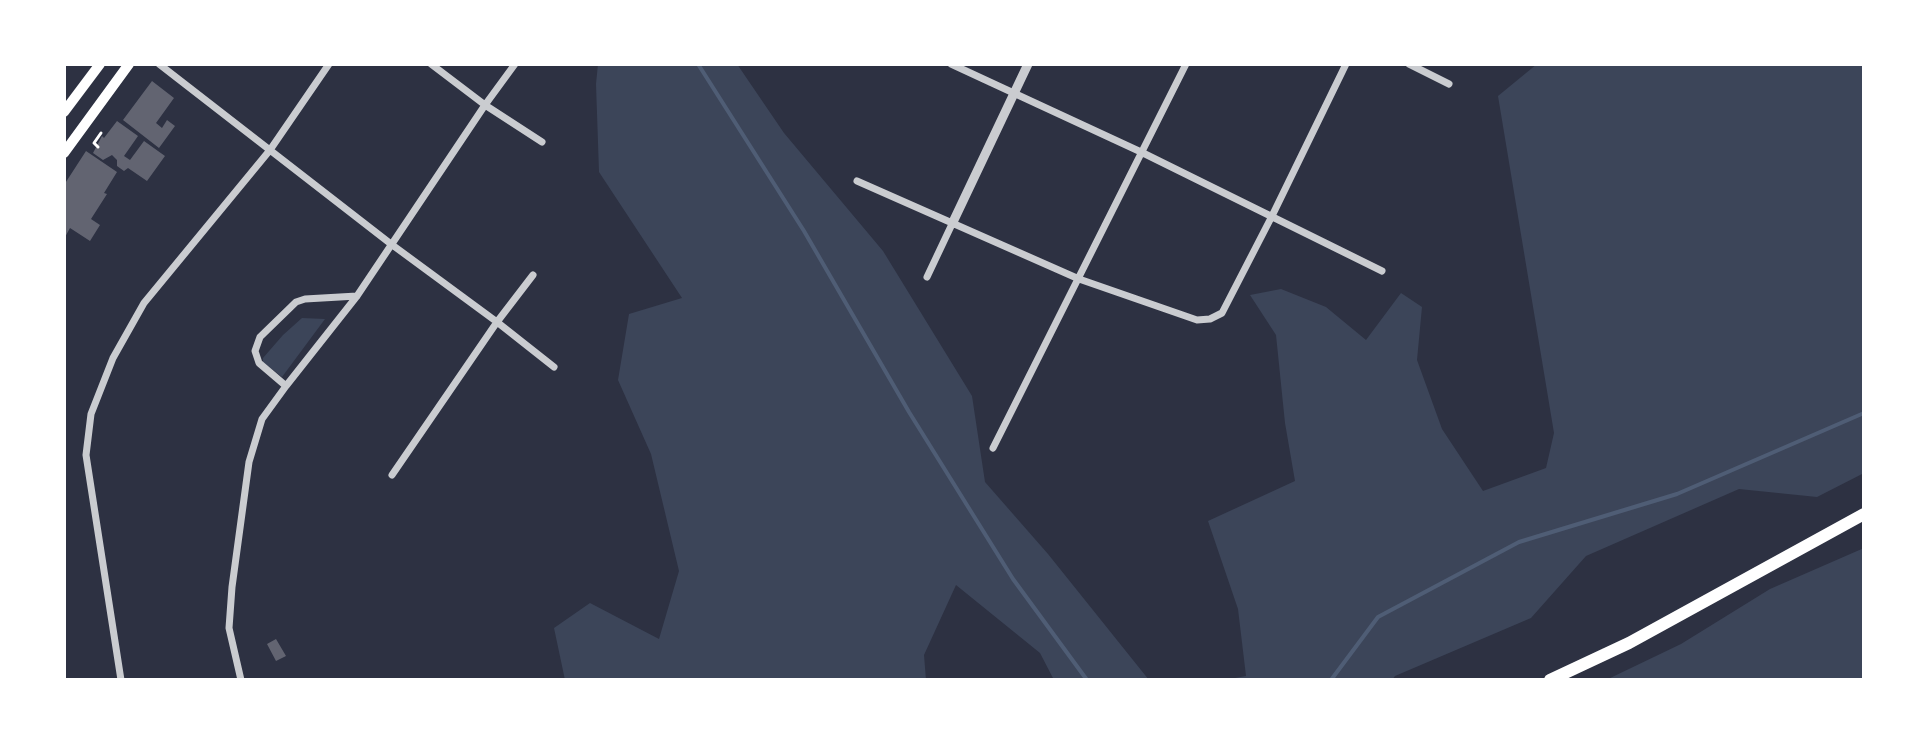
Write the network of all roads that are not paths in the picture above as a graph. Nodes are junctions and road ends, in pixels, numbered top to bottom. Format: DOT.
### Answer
graph roads {
  1 [pos="100,64"];
  2 [pos="129,64"];
  3 [pos="159,64"];
  4 [pos="329,64"];
  5 [pos="431,64"];
  6 [pos="515,64"];
  7 [pos="951,64"];
  8 [pos="1028,64"];
  9 [pos="1186,64"];
  10 [pos="1346,64"];
  11 [pos="1409,64"];
  12 [pos="1449,84"];
  13 [pos="1013,93"];
  14 [pos="485,105"];
  15 [pos="64,112"];
  16 [pos="542,142"];
  17 [pos="270,150"];
  18 [pos="1141,152"];
  19 [pos="64,153"];
  20 [pos="857,181"];
  21 [pos="1272,216"];
  22 [pos="953,222"];
  23 [pos="391,244"];
  24 [pos="1382,271"];
  25 [pos="533,275"];
  26 [pos="927,277"];
  27 [pos="1079,279"];
  28 [pos="357,296"];
  29 [pos="497,322"];
  30 [pos="554,367"];
  31 [pos="286,386"];
  32 [pos="993,448"];
  33 [pos="392,475"];
  34 [pos="1864,514"];
  35 [pos="121,680"];
  36 [pos="241,680"];
  37 [pos="1550,680"];
  1 -- 15 [label="main road"];
  2 -- 19 [label="main road"];
  3 -- 17 [label="street"];
  4 -- 17 [label="street"];
  5 -- 14 [label="street"];
  6 -- 14 [label="street"];
  7 -- 13 [label="street"];
  8 -- 13 [label="street"];
  9 -- 18 [label="street"];
  10 -- 21 [label="street"];
  11 -- 12 [label="street"];
  13 -- 18 [label="street"];
  13 -- 22 [label="street"];
  14 -- 16 [label="street"];
  14 -- 23 [label="street"];
  17 -- 23 [label="street"];
  17 -- 35 [label="street"];
  18 -- 21 [label="street"];
  18 -- 27 [label="street"];
  20 -- 22 [label="street"];
  21 -- 24 [label="street"];
  21 -- 27 [label="street"];
  22 -- 26 [label="street"];
  22 -- 27 [label="street"];
  23 -- 28 [label="street"];
  23 -- 29 [label="street"];
  25 -- 29 [label="street"];
  27 -- 32 [label="street"];
  28 -- 31 [label="street"];
  28 -- 31 [label="street"];
  29 -- 30 [label="street"];
  29 -- 33 [label="street"];
  31 -- 36 [label="street"];
  34 -- 37 [label="highway"];
}
